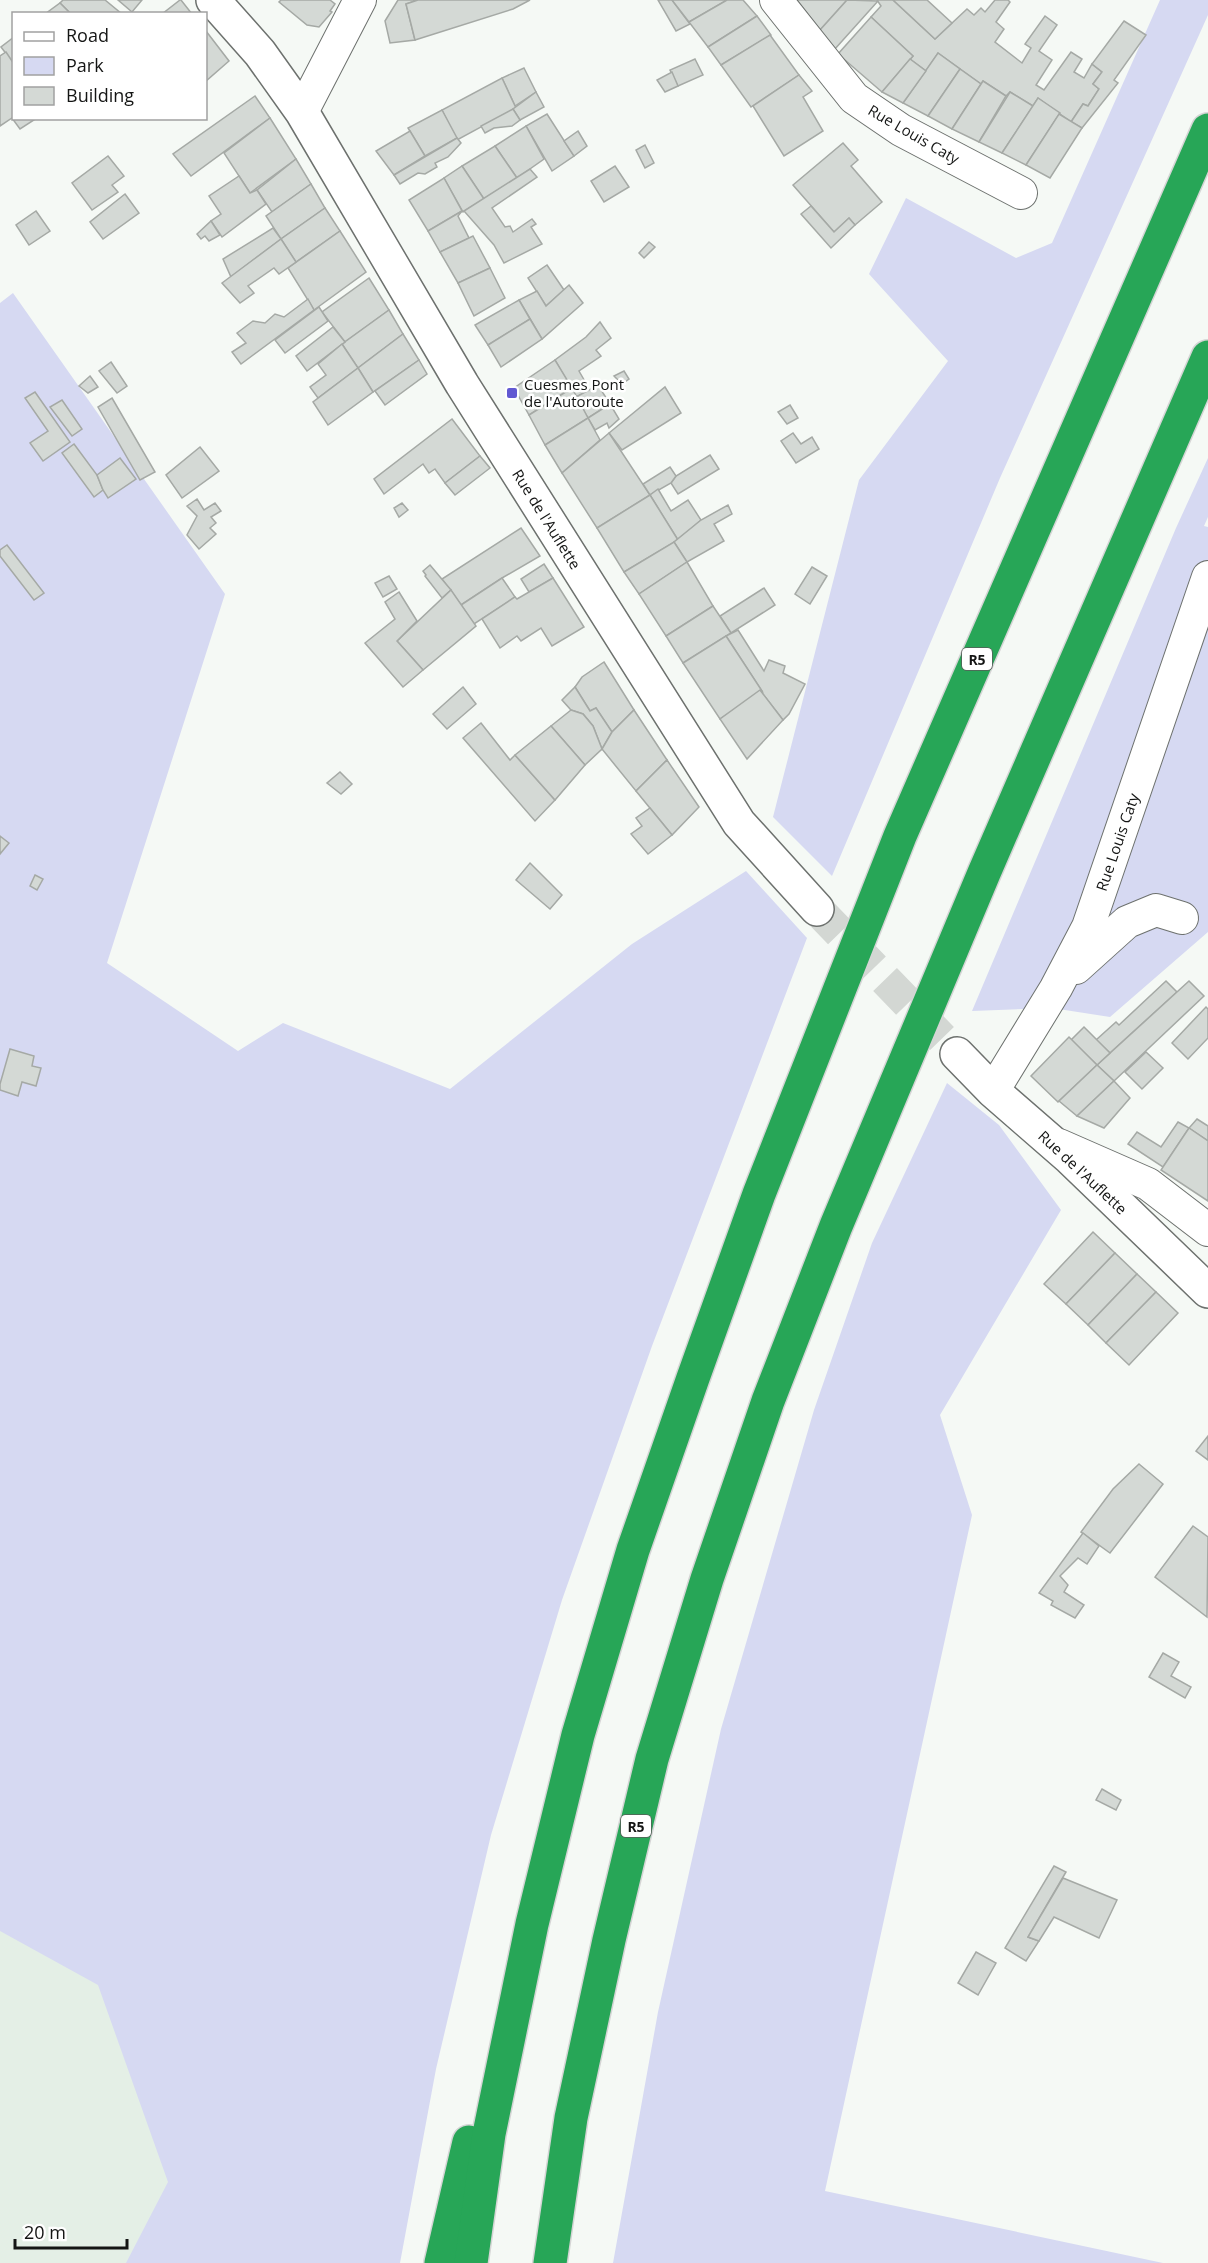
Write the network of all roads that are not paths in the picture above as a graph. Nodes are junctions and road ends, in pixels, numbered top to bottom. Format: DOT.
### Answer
graph roads {
  1 [pos="213,0"];
  2 [pos="360,0"];
  3 [pos="776,0"];
  4 [pos="302,112"];
  5 [pos="1208,130"];
  6 [pos="1021,193"];
  7 [pos="1208,357"];
  8 [pos="1208,577"];
  9 [pos="817,909"];
  10 [pos="1182,918"];
  11 [pos="1056,988"];
  12 [pos="957,1054"];
  13 [pos="993,1091"];
  14 [pos="1051,1142"];
  15 [pos="1208,1230"];
  16 [pos="1208,1291"];
  17 [pos="532,1924"];
  18 [pos="441,2263"];
  19 [pos="471,2263"];
  20 [pos="550,2263"];
  1 -- 4 [label="street, Rue de l'Auflette"];
  2 -- 4 [label="street"];
  3 -- 6 [label="street, Rue Louis Caty"];
  4 -- 9 [label="street, Rue de l'Auflette"];
  5 -- 17 [label="highway, R5"];
  7 -- 20 [label="highway, R5"];
  8 -- 11 [label="street, Rue Louis Caty"];
  10 -- 11 [label="street"];
  11 -- 13 [label="street, Rue Louis Caty"];
  12 -- 13 [label="street, Rue de l'Auflette"];
  13 -- 14 [label="street, Rue de l'Auflette"];
  14 -- 15 [label="street"];
  14 -- 16 [label="street, Rue de l'Auflette"];
  17 -- 18 [label="highway"];
  17 -- 19 [label="highway, R5"];
}
